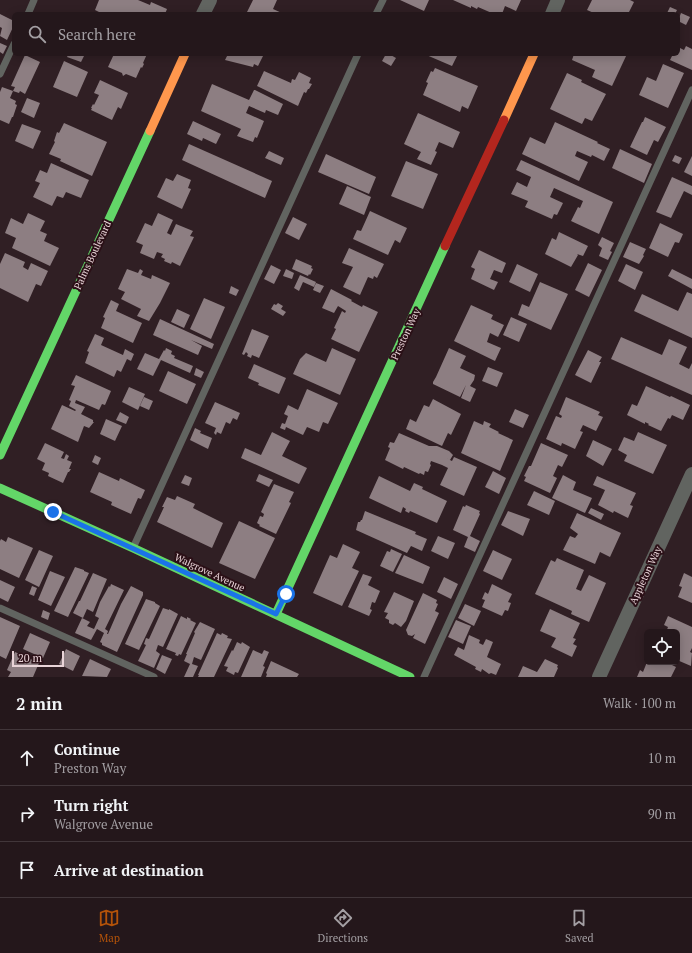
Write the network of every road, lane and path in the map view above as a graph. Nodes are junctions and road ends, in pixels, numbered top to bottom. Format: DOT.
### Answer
graph roads {
  1 [pos="34,0"];
  2 [pos="210,0"];
  3 [pos="383,0"];
  4 [pos="558,0"];
  5 [pos="29,12"];
  6 [pos="204,12"];
  7 [pos="377,12"];
  8 [pos="553,12"];
  9 [pos="12,48"];
  10 [pos="184,56"];
  11 [pos="357,56"];
  12 [pos="533,56"];
  13 [pos="0,74"];
  14 [pos="692,90"];
  15 [pos="0,456"];
  16 [pos="692,474"];
  17 [pos="0,488"];
  18 [pos="133,548"];
  19 [pos="0,608"];
  20 [pos="276,614"];
  21 [pos="154,677"];
  22 [pos="410,677"];
  23 [pos="424,677"];
  24 [pos="599,677"];
  1 -- 5 [label="lane"];
  2 -- 6 [label="street"];
  3 -- 7 [label="lane"];
  4 -- 8 [label="street"];
  9 -- 13 [label="lane"];
  10 -- 15 [label="street, Palms Boulevard"];
  11 -- 18 [label="lane"];
  12 -- 20 [label="street, Preston Way"];
  14 -- 23 [label="lane"];
  16 -- 24 [label="street, Appleton Way"];
  17 -- 18 [label="street, Walgrove Avenue"];
  18 -- 20 [label="street, Walgrove Avenue"];
  19 -- 21 [label="lane"];
  20 -- 22 [label="street, Walgrove Avenue"];
}
